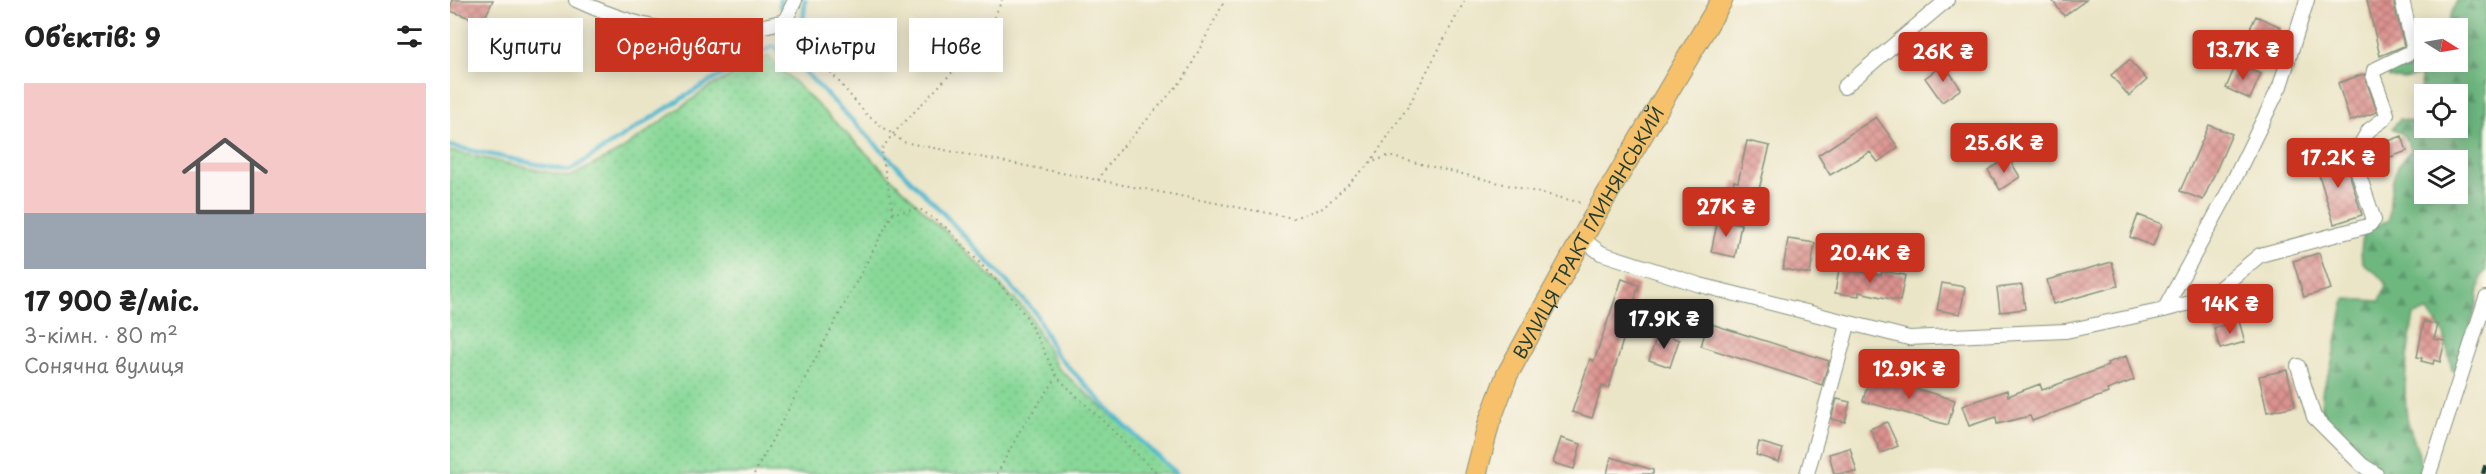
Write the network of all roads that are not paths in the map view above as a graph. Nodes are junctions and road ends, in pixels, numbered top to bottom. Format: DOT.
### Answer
graph roads {
  1 [pos="576,0"];
  2 [pos="795,0"];
  3 [pos="1722,0"];
  4 [pos="1947,0"];
  5 [pos="2307,0"];
  6 [pos="2402,0"];
  7 [pos="1844,87"];
  8 [pos="1582,239"];
  9 [pos="2486,298"];
  10 [pos="2164,310"];
  11 [pos="1848,325"];
  12 [pos="2298,366"];
  13 [pos="1476,474"];
  14 [pos="1807,474"];
  15 [pos="2376,474"];
  16 [pos="2429,474"];
  1 -- 2 [label="street"];
  3 -- 8 [label="main road, ВУЛИЦЯ ТРАКТ ГЛИНЯНСЬКИЙ"];
  4 -- 7 [label="street"];
  5 -- 10 [label="street"];
  6 -- 10 [label="street"];
  8 -- 11 [label="street"];
  8 -- 13 [label="main road, ВУЛИЦЯ ТРАКТ ГЛИНЯНСЬКИЙ"];
  9 -- 16 [label="street"];
  10 -- 11 [label="street"];
  11 -- 14 [label="street"];
  12 -- 15 [label="street"];
}
